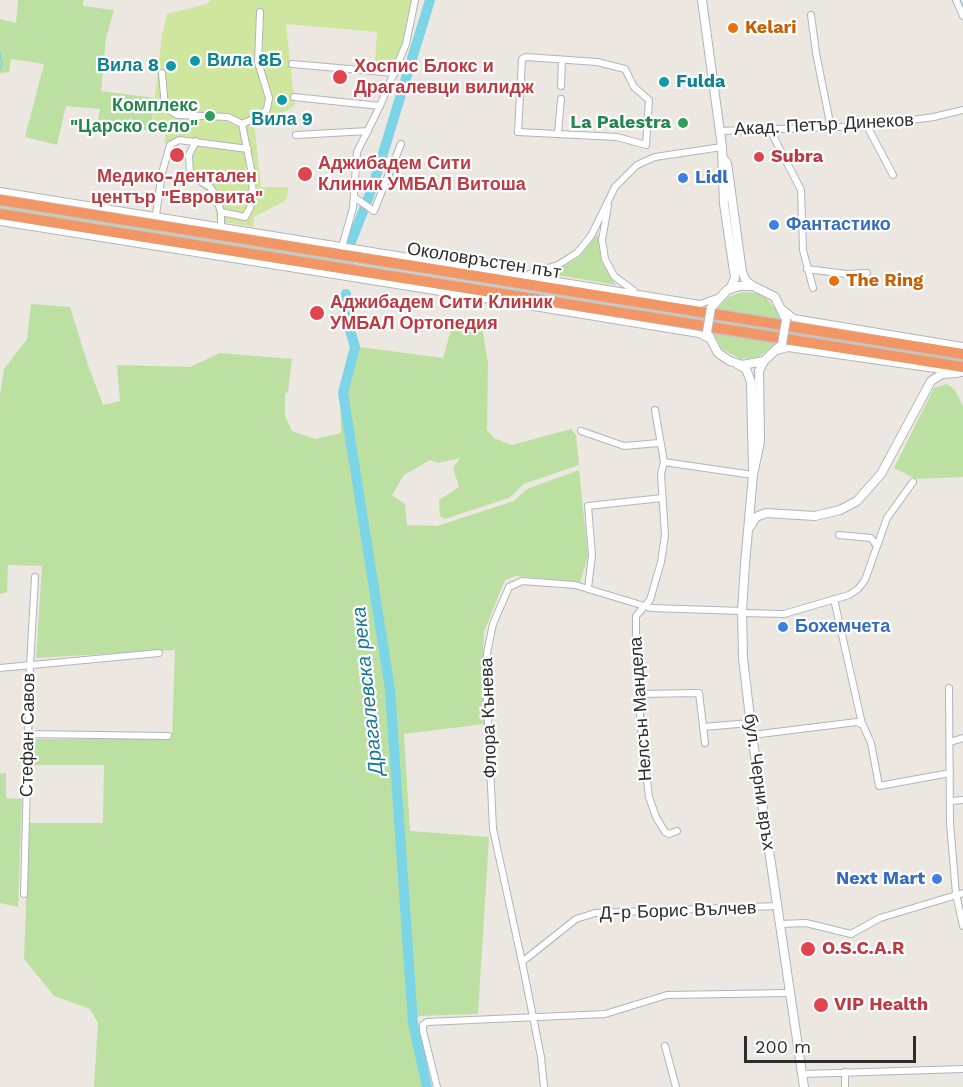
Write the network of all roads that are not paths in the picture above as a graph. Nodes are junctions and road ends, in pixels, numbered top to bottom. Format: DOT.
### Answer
graph roads {
  1 [pos="702,0"];
  2 [pos="956,0"];
  3 [pos="415,4"];
  4 [pos="260,12"];
  5 [pos="811,15"];
  6 [pos="963,15"];
  7 [pos="562,60"];
  8 [pos="292,64"];
  9 [pos="162,73"];
  10 [pos="395,73"];
  11 [pos="561,86"];
  12 [pos="294,97"];
  13 [pos="561,99"];
  14 [pos="380,106"];
  15 [pos="963,110"];
  16 [pos="242,124"];
  17 [pos="867,126"];
  18 [pos="831,128"];
  19 [pos="770,129"];
  20 [pos="368,131"];
  21 [pos="720,131"];
  22 [pos="558,133"];
  23 [pos="296,135"];
  24 [pos="196,141"];
  25 [pos="401,144"];
  26 [pos="646,145"];
  27 [pos="722,147"];
  28 [pos="248,149"];
  29 [pos="655,157"];
  30 [pos="723,158"];
  31 [pos="893,175"];
  32 [pos="0,191"];
  33 [pos="354,197"];
  34 [pos="610,197"];
  35 [pos="0,200"];
  36 [pos="221,212"];
  37 [pos="0,214"];
  38 [pos="156,215"];
  39 [pos="0,222"];
  40 [pos="221,226"];
  41 [pos="291,247"];
  42 [pos="342,247"];
  43 [pos="427,261"];
  44 [pos="807,269"];
  45 [pos="366,273"];
  46 [pos="867,273"];
  47 [pos="465,274"];
  48 [pos="525,275"];
  49 [pos="403,286"];
  50 [pos="753,286"];
  51 [pos="460,287"];
  52 [pos="813,288"];
  53 [pos="423,289"];
  54 [pos="730,289"];
  55 [pos="638,294"];
  56 [pos="718,298"];
  57 [pos="783,309"];
  58 [pos="708,336"];
  59 [pos="963,346"];
  60 [pos="779,348"];
  61 [pos="963,354"];
  62 [pos="764,361"];
  63 [pos="737,364"];
  64 [pos="961,371"];
  65 [pos="655,410"];
  66 [pos="581,431"];
  67 [pos="659,443"];
  68 [pos="664,462"];
  69 [pos="753,475"];
  70 [pos="913,482"];
  71 [pos="662,498"];
  72 [pos="748,533"];
  73 [pos="839,536"];
  74 [pos="877,547"];
  75 [pos="35,577"];
  76 [pos="588,588"];
  77 [pos="834,599"];
  78 [pos="643,607"];
  79 [pos="742,612"];
  80 [pos="159,653"];
  81 [pos="30,665"];
  82 [pos="0,668"];
  83 [pos="949,688"];
  84 [pos="640,694"];
  85 [pos="750,723"];
  86 [pos="862,724"];
  87 [pos="703,727"];
  88 [pos="28,734"];
  89 [pos="752,735"];
  90 [pos="168,736"];
  91 [pos="963,738"];
  92 [pos="950,742"];
  93 [pos="705,743"];
  94 [pos="950,773"];
  95 [pos="963,800"];
  96 [pos="952,801"];
  97 [pos="677,831"];
  98 [pos="959,893"];
  99 [pos="24,894"];
  100 [pos="777,906"];
  101 [pos="780,924"];
  102 [pos="963,926"];
  103 [pos="522,962"];
  104 [pos="790,993"];
  105 [pos="532,1018"];
  106 [pos="665,1046"];
  107 [pos="963,1069"];
  108 [pos="845,1072"];
  109 [pos="802,1074"];
  110 [pos="437,1087"];
  111 [pos="544,1087"];
  112 [pos="676,1087"];
  113 [pos="804,1087"];
  114 [pos="845,1087"];
  1 -- 21 [label="main road"];
  2 -- 6 [label="street"];
  3 -- 10 [label="street"];
  4 -- 16 [label="street"];
  5 -- 18 [label="street"];
  7 -- 11 [label="street"];
  7 -- 22 [label="street"];
  7 -- 26 [label="street"];
  8 -- 10 [label="street"];
  9 -- 16 [label="street"];
  10 -- 14 [label="street"];
  12 -- 14 [label="street"];
  13 -- 22 [label="street"];
  14 -- 20 [label="street"];
  15 -- 17 [label="street, Акад. Петър Динеков"];
  16 -- 28 [label="street"];
  17 -- 18 [label="street, Акад. Петър Динеков"];
  17 -- 31 [label="street"];
  18 -- 19 [label="street, Акад. Петър Динеков"];
  19 -- 21 [label="street, Акад. Петър Динеков"];
  19 -- 44 [label="street"];
  20 -- 23 [label="street"];
  20 -- 33 [label="street"];
  21 -- 27 [label="main road"];
  22 -- 26 [label="street"];
  24 -- 28 [label="street"];
  24 -- 36 [label="street"];
  24 -- 38 [label="street"];
  25 -- 33 [label="street"];
  26 -- 29 [label="street"];
  27 -- 29 [label="street"];
  27 -- 30 [label="main road"];
  28 -- 36 [label="street"];
  29 -- 34 [label="street"];
  30 -- 50 [label="main road"];
  30 -- 54 [label="main road"];
  32 -- 38 [label="street, Околовръстен път"];
  33 -- 42 [label="street"];
  34 -- 48 [label="street"];
  34 -- 55 [label="street"];
  35 -- 41 [label="highway, Околовръстен път"];
  36 -- 40 [label="street"];
  37 -- 45 [label="highway, Околовръстен път"];
  38 -- 40 [label="street, Околовръстен път"];
  39 -- 49 [label="street, Околовръстен път"];
  40 -- 42 [label="street, Околовръстен път"];
  41 -- 42 [label="highway"];
  41 -- 47 [label="highway, Околовръстен път"];
  42 -- 43 [label="street, Околовръстен път"];
  43 -- 47 [label="highway"];
  43 -- 48 [label="street, Околовръстен път"];
  44 -- 46 [label="street"];
  44 -- 52 [label="street"];
  45 -- 49 [label="highway"];
  45 -- 51 [label="highway, Околовръстен път"];
  47 -- 61 [label="highway, Околовръстен път"];
  48 -- 55 [label="street, Околовръстен път"];
  49 -- 53 [label="street, Околовръстен път"];
  50 -- 54 [label="main road"];
  50 -- 57 [label="main road"];
  51 -- 53 [label="highway"];
  51 -- 64 [label="highway, Околовръстен път"];
  53 -- 58 [label="street, Околовръстен път"];
  54 -- 56 [label="main road"];
  55 -- 56 [label="street, Околовръстен път"];
  56 -- 58 [label="main road, bridge"];
  57 -- 59 [label="street"];
  57 -- 60 [label="main road, bridge"];
  58 -- 63 [label="main road"];
  60 -- 62 [label="main road"];
  60 -- 64 [label="street"];
  62 -- 63 [label="main road"];
  62 -- 69 [label="main road, бул. Черни връх"];
  63 -- 69 [label="main road, бул. Черни връх"];
  64 -- 72 [label="main road"];
  65 -- 67 [label="street, Нелсън Мандела"];
  66 -- 67 [label="street"];
  67 -- 68 [label="street, Нелсън Мандела"];
  68 -- 69 [label="street"];
  68 -- 71 [label="street, Нелсън Мандела"];
  69 -- 72 [label="main road, бул. Черни връх"];
  70 -- 74 [label="street, Флора Кънева"];
  71 -- 76 [label="street"];
  71 -- 78 [label="street, Нелсън Мандела"];
  72 -- 79 [label="main road, бул. Черни връх"];
  73 -- 74 [label="street"];
  74 -- 77 [label="street, Флора Кънева"];
  75 -- 81 [label="street, Стефан Савов"];
  76 -- 78 [label="street, Флора Кънева"];
  76 -- 103 [label="street, Флора Кънева"];
  77 -- 79 [label="street, Флора Кънева"];
  77 -- 86 [label="street"];
  78 -- 79 [label="street, Флора Кънева"];
  78 -- 84 [label="street, Нелсън Мандела"];
  79 -- 85 [label="main road, бул. Черни връх"];
  80 -- 81 [label="street"];
  81 -- 82 [label="street"];
  81 -- 88 [label="street, Стефан Савов"];
  83 -- 92 [label="street"];
  84 -- 87 [label="street"];
  84 -- 97 [label="street, Нелсън Мандела"];
  85 -- 87 [label="street"];
  85 -- 89 [label="main road, бул. Черни връх"];
  86 -- 89 [label="street"];
  86 -- 94 [label="street"];
  87 -- 93 [label="street"];
  88 -- 90 [label="street"];
  88 -- 99 [label="street, Стефан Савов"];
  89 -- 100 [label="main road, бул. Черни връх"];
  91 -- 92 [label="street"];
  92 -- 94 [label="street"];
  94 -- 96 [label="street"];
  95 -- 96 [label="street"];
  96 -- 98 [label="street"];
  98 -- 101 [label="street, Д-р Борис Вълчев"];
  98 -- 102 [label="street"];
  100 -- 101 [label="main road, бул. Черни връх"];
  100 -- 103 [label="street, Д-р Борис Вълчев"];
  101 -- 104 [label="main road, бул. Черни връх"];
  103 -- 105 [label="street, Флора Кънева"];
  104 -- 105 [label="street"];
  104 -- 109 [label="main road, бул. Черни връх"];
  105 -- 110 [label="street"];
  105 -- 111 [label="street, Флора Кънева"];
  106 -- 112 [label="street"];
  107 -- 108 [label="street"];
  108 -- 109 [label="street"];
  108 -- 114 [label="street"];
  109 -- 113 [label="main road, бул. Черни връх"];
}
